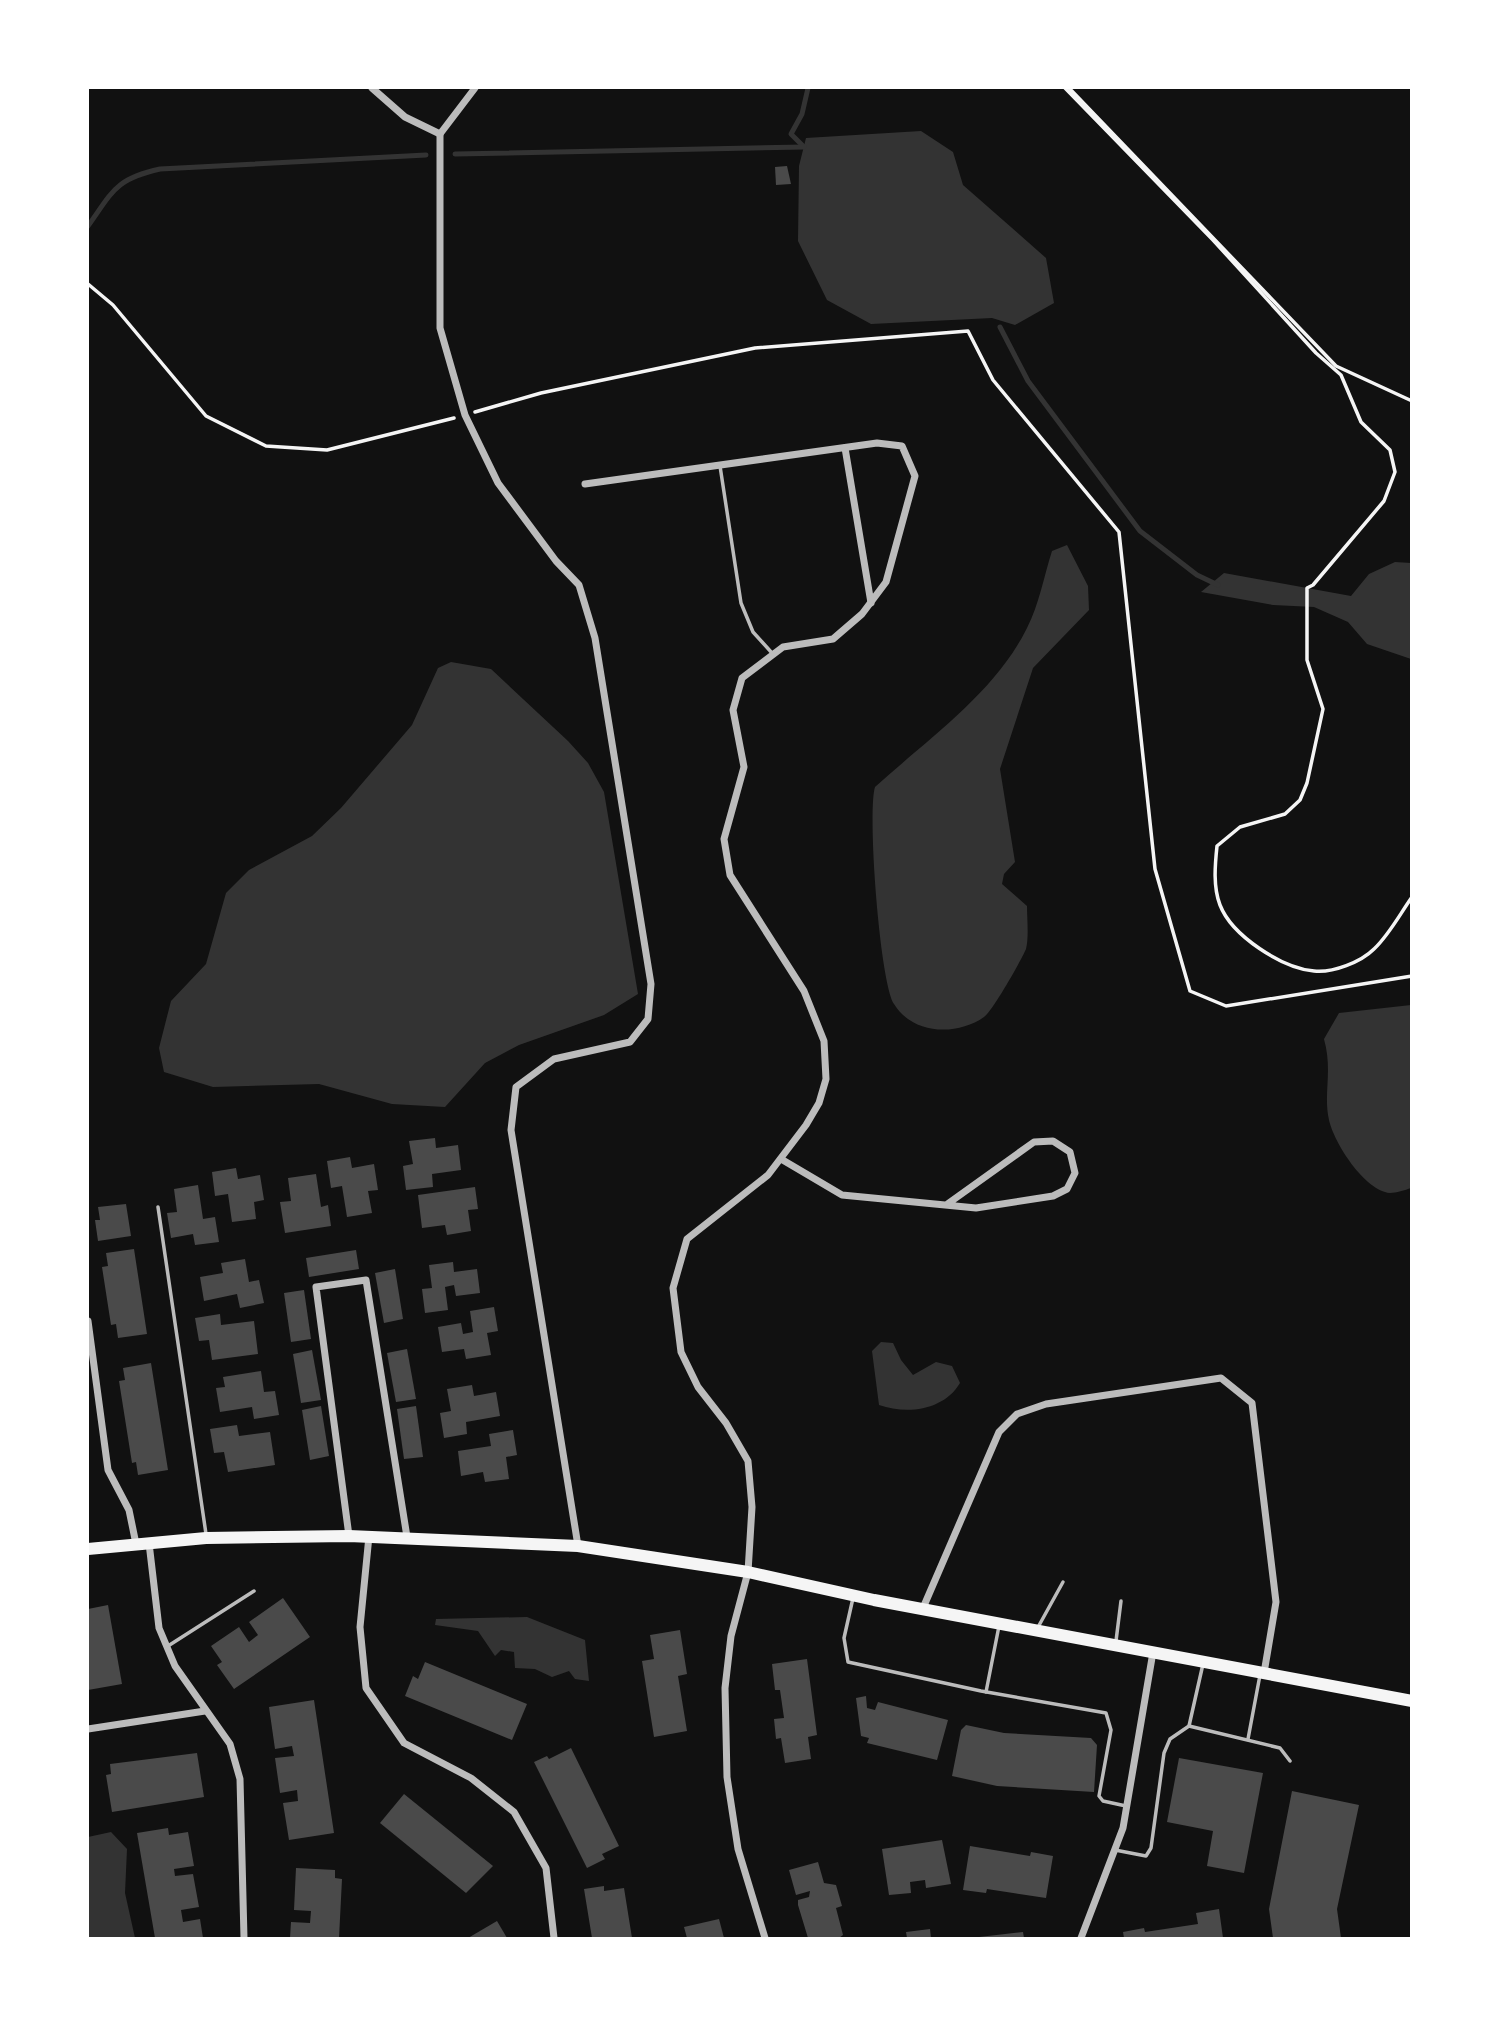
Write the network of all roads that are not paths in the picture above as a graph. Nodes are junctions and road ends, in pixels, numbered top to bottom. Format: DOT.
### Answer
graph roads {
  1 [pos="372,88"];
  2 [pos="475,88"];
  3 [pos="440,134"];
  4 [pos="845,448"];
  5 [pos="720,466"];
  6 [pos="585,484"];
  7 [pos="871,603"];
  8 [pos="774,654"];
  9 [pos="782,1159"];
  10 [pos="946,1205"];
  11 [pos="158,1208"];
  12 [pos="88,1321"];
  13 [pos="349,1536"];
  14 [pos="369,1536"];
  15 [pos="407,1537"];
  16 [pos="206,1538"];
  17 [pos="142,1544"];
  18 [pos="578,1546"];
  19 [pos="88,1549"];
  20 [pos="748,1572"];
  21 [pos="1063,1582"];
  22 [pos="254,1591"];
  23 [pos="854,1596"];
  24 [pos="1121,1601"];
  25 [pos="923,1608"];
  26 [pos="1000,1623"];
  27 [pos="1036,1630"];
  28 [pos="1115,1645"];
  29 [pos="167,1647"];
  30 [pos="1153,1652"];
  31 [pos="1204,1661"];
  32 [pos="1263,1673"];
  33 [pos="986,1692"];
  34 [pos="1412,1701"];
  35 [pos="205,1711"];
  36 [pos="1189,1726"];
  37 [pos="88,1729"];
  38 [pos="1248,1739"];
  39 [pos="1290,1761"];
  40 [pos="1127,1806"];
  41 [pos="1115,1850"];
  42 [pos="244,1938"];
  43 [pos="554,1938"];
  44 [pos="765,1938"];
  45 [pos="1080,1938"];
  1 -- 3 [label="street"];
  2 -- 3 [label="street"];
  3 -- 18 [label="street"];
  4 -- 5 [label="street"];
  4 -- 7 [label="street"];
  4 -- 7 [label="street"];
  5 -- 6 [label="street"];
  5 -- 8 [label="lane"];
  7 -- 8 [label="street"];
  8 -- 9 [label="street"];
  9 -- 10 [label="street"];
  9 -- 20 [label="street"];
  10 -- 10 [label="street"];
  11 -- 16 [label="lane"];
  12 -- 17 [label="street"];
  13 -- 14 [label="main road"];
  13 -- 15 [label="street"];
  13 -- 16 [label="main road"];
  14 -- 15 [label="main road"];
  14 -- 43 [label="street"];
  15 -- 18 [label="main road"];
  16 -- 17 [label="main road"];
  17 -- 19 [label="main road"];
  17 -- 29 [label="street"];
  18 -- 20 [label="main road"];
  20 -- 23 [label="main road"];
  20 -- 44 [label="street"];
  21 -- 27 [label="lane"];
  22 -- 29 [label="lane"];
  23 -- 25 [label="main road"];
  23 -- 33 [label="lane"];
  24 -- 28 [label="lane"];
  25 -- 26 [label="main road"];
  25 -- 32 [label="street"];
  26 -- 27 [label="main road"];
  26 -- 33 [label="lane"];
  27 -- 28 [label="main road"];
  28 -- 30 [label="main road"];
  29 -- 35 [label="street"];
  30 -- 31 [label="main road"];
  30 -- 40 [label="street"];
  31 -- 32 [label="main road"];
  31 -- 36 [label="lane"];
  32 -- 34 [label="main road"];
  32 -- 38 [label="lane"];
  33 -- 40 [label="lane"];
  35 -- 37 [label="street"];
  35 -- 42 [label="street"];
  36 -- 38 [label="lane"];
  36 -- 41 [label="lane"];
  38 -- 39 [label="lane"];
  40 -- 41 [label="street"];
  41 -- 45 [label="street"];
}
